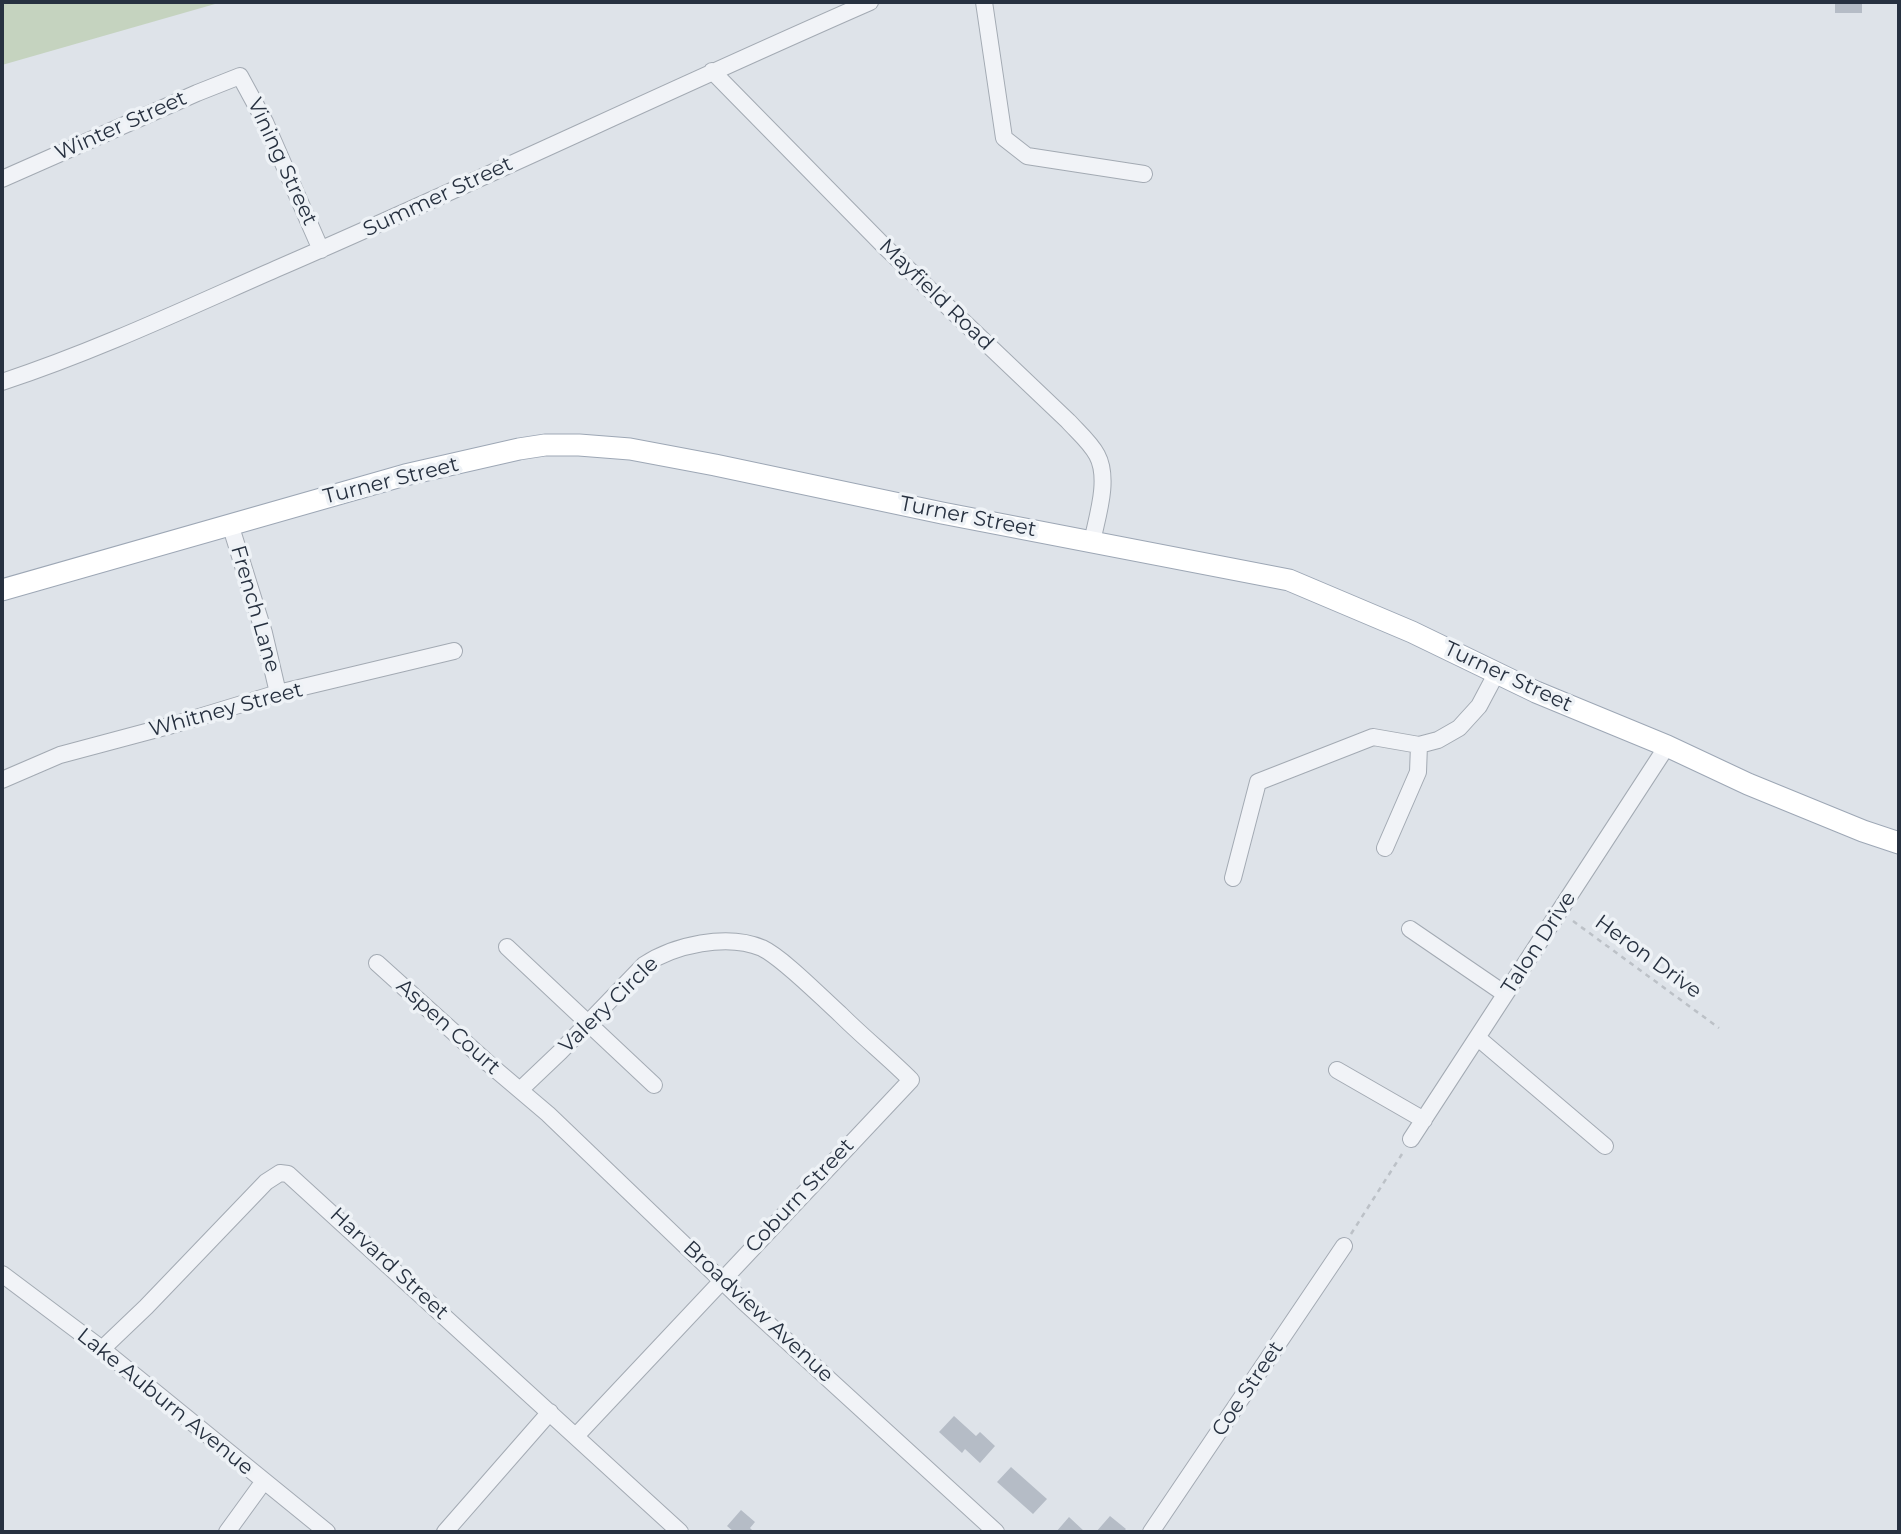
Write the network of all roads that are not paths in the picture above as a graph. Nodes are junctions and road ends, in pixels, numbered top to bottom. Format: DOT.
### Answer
graph roads {
  1 [pos="870,2"];
  2 [pos="984,2"];
  3 [pos="712,71"];
  4 [pos="240,76"];
  5 [pos="1144,174"];
  6 [pos="2,179"];
  7 [pos="321,250"];
  8 [pos="2,383"];
  9 [pos="230,524"];
  10 [pos="1092,542"];
  11 [pos="2,590"];
  12 [pos="454,651"];
  13 [pos="1496,674"];
  14 [pos="278,694"];
  15 [pos="1419,745"];
  16 [pos="1667,746"];
  17 [pos="2,780"];
  18 [pos="1899,843"];
  19 [pos="1385,848"];
  20 [pos="1233,878"];
  21 [pos="1410,929"];
  22 [pos="508,947"];
  23 [pos="377,962"];
  24 [pos="1505,994"];
  25 [pos="587,1023"];
  26 [pos="1478,1038"];
  27 [pos="1337,1070"];
  28 [pos="911,1080"];
  29 [pos="654,1085"];
  30 [pos="520,1090"];
  31 [pos="1424,1120"];
  32 [pos="1411,1139"];
  33 [pos="1605,1146"];
  34 [pos="1344,1246"];
  35 [pos="722,1280"];
  36 [pos="4,1282"];
  37 [pos="102,1349"];
  38 [pos="550,1412"];
  39 [pos="576,1436"];
  40 [pos="264,1481"];
  41 [pos="227,1532"];
  42 [pos="327,1532"];
  43 [pos="444,1532"];
  44 [pos="680,1532"];
  45 [pos="996,1532"];
  46 [pos="1151,1532"];
  1 -- 3 [label="street, Summer Street"];
  2 -- 5 [label="street"];
  3 -- 7 [label="street, Summer Street"];
  3 -- 10 [label="street, Mayfield Road"];
  4 -- 6 [label="street, Winter Street"];
  4 -- 7 [label="street, Vining Street"];
  7 -- 8 [label="street, Summer Street"];
  9 -- 10 [label="main road, Turner Street"];
  9 -- 11 [label="main road, Turner Street"];
  9 -- 14 [label="street, French Lane"];
  10 -- 13 [label="main road, Turner Street"];
  12 -- 14 [label="street, Whitney Street"];
  13 -- 15 [label="street"];
  13 -- 16 [label="main road, Turner Street"];
  14 -- 17 [label="street, Whitney Street"];
  15 -- 19 [label="street"];
  15 -- 20 [label="street"];
  16 -- 18 [label="main road, Turner Street"];
  16 -- 24 [label="street, Talon Drive"];
  21 -- 24 [label="street"];
  22 -- 25 [label="street"];
  23 -- 30 [label="street, Aspen Court"];
  24 -- 26 [label="street, Talon Drive"];
  25 -- 28 [label="street, Valery Circle"];
  25 -- 29 [label="street"];
  25 -- 30 [label="street, Valery Circle"];
  26 -- 31 [label="street, Talon Drive"];
  26 -- 33 [label="street"];
  27 -- 31 [label="street"];
  28 -- 35 [label="street, Coburn Street"];
  30 -- 35 [label="street, Broadview Avenue"];
  31 -- 32 [label="street, Talon Drive"];
  34 -- 46 [label="street, Coe Street"];
  35 -- 39 [label="street, Coburn Street"];
  35 -- 45 [label="street, Broadview Avenue"];
  36 -- 37 [label="street, Lake Auburn Avenue"];
  37 -- 38 [label="street, Harvard Street"];
  37 -- 40 [label="street, Lake Auburn Avenue"];
  38 -- 39 [label="street, Harvard Street"];
  38 -- 43 [label="street"];
  39 -- 44 [label="street, Harvard Street"];
  40 -- 41 [label="street"];
  40 -- 42 [label="street, Lake Auburn Avenue"];
}
